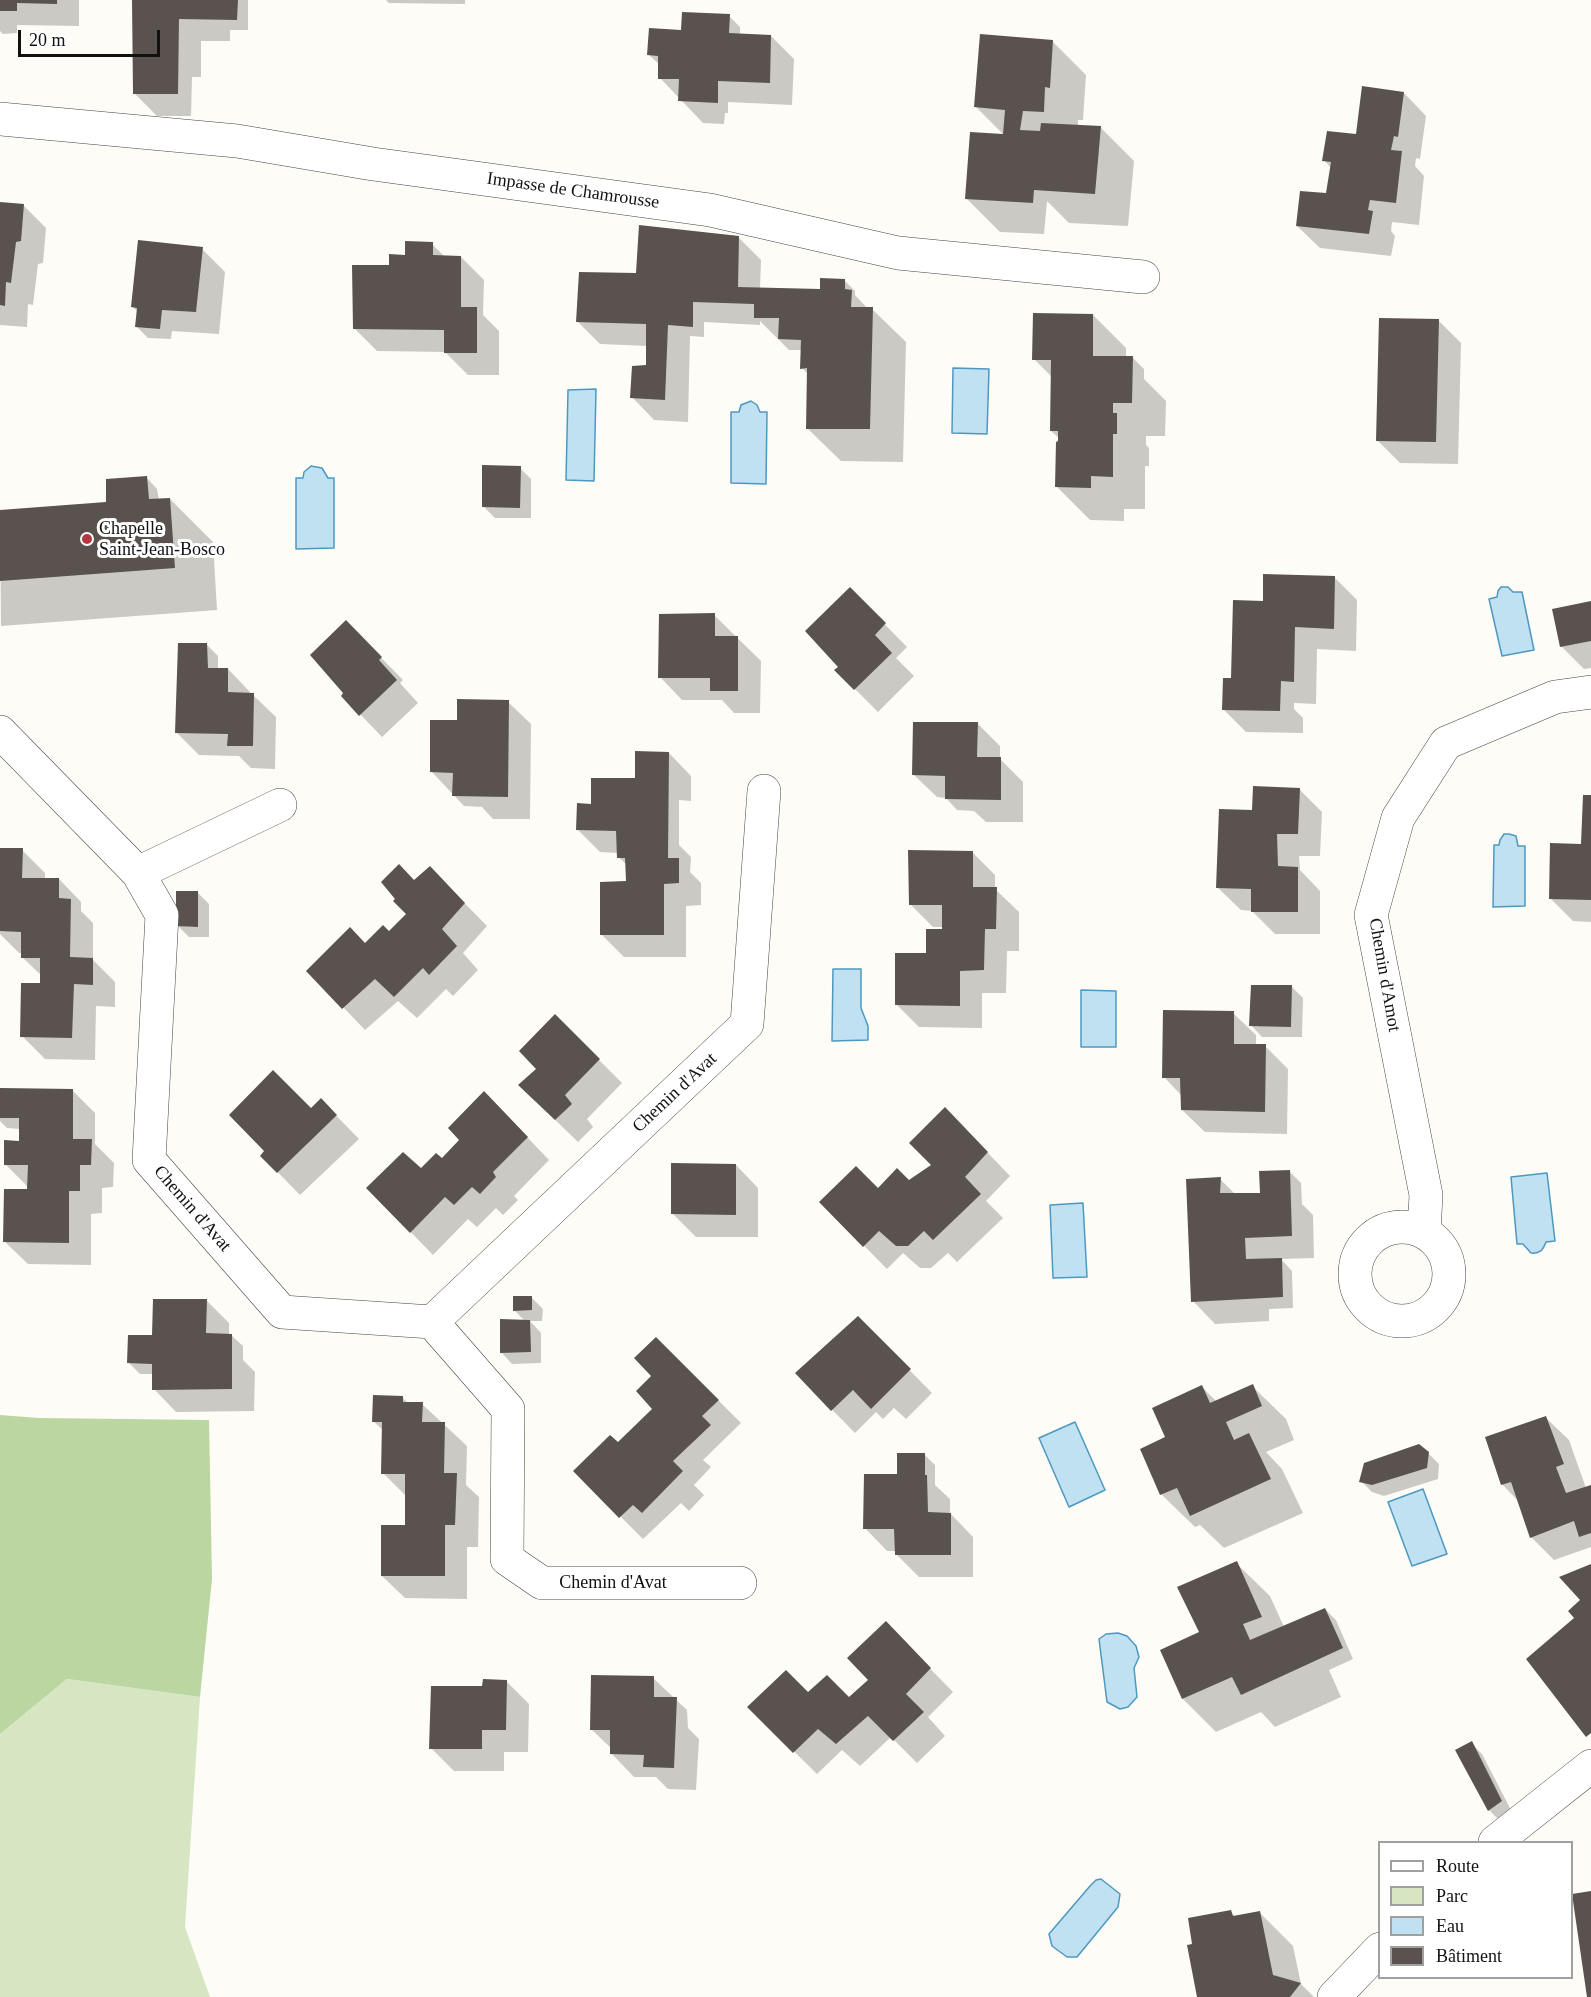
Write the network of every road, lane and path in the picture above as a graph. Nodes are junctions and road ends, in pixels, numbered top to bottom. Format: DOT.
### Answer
graph roads {
  1 [pos="0,119"];
  2 [pos="1143,277"];
  3 [pos="1591,692"];
  4 [pos="0,732"];
  5 [pos="764,791"];
  6 [pos="280,805"];
  7 [pos="138,873"];
  8 [pos="1425,1232"];
  9 [pos="432,1322"];
  10 [pos="740,1583"];
  11 [pos="1591,1766"];
  12 [pos="1496,1841"];
  13 [pos="1378,1951"];
  14 [pos="1334,1997"];
  1 -- 2 [label="street, Impasse de Chamrousse"];
  3 -- 8 [label="street, Chemin d'Amot"];
  4 -- 7 [label="street, Chemin d'Avat"];
  5 -- 9 [label="street, Chemin d'Avat"];
  6 -- 7 [label="street"];
  7 -- 9 [label="street, Chemin d'Avat"];
  9 -- 10 [label="street, Chemin d'Avat"];
  11 -- 12 [label="street"];
  13 -- 14 [label="street"];
}
